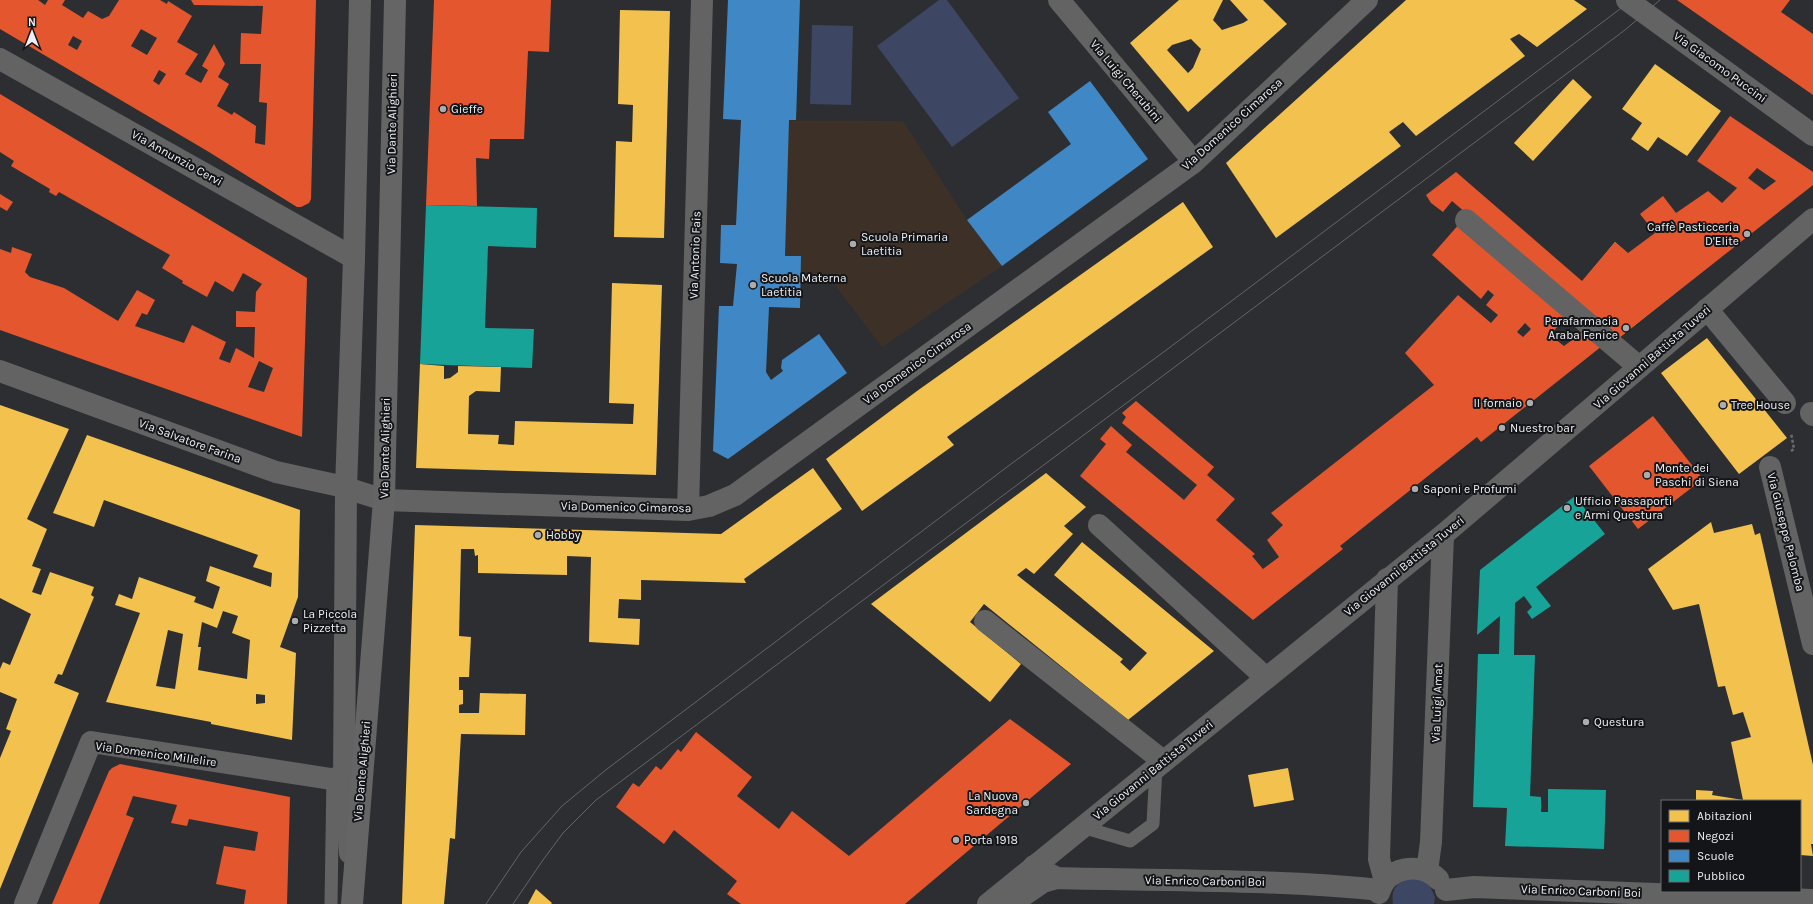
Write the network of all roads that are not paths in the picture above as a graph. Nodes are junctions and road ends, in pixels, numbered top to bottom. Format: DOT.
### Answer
graph roads {
  1 [pos="351,0"];
  2 [pos="360,0"];
  3 [pos="394,0"];
  4 [pos="702,0"];
  5 [pos="1059,0"];
  6 [pos="1366,0"];
  7 [pos="1627,0"];
  8 [pos="0,59"];
  9 [pos="1813,135"];
  10 [pos="1194,162"];
  11 [pos="1813,219"];
  12 [pos="1466,220"];
  13 [pos="350,255"];
  14 [pos="1707,309"];
  15 [pos="1639,367"];
  16 [pos="0,372"];
  17 [pos="1785,403"];
  18 [pos="1770,467"];
  19 [pos="343,487"];
  20 [pos="384,500"];
  21 [pos="688,510"];
  22 [pos="1099,525"];
  23 [pos="1443,535"];
  24 [pos="1387,579"];
  25 [pos="985,621"];
  26 [pos="1813,644"];
  27 [pos="1266,678"];
  28 [pos="1160,764"];
  29 [pos="339,781"];
  30 [pos="1082,827"];
  31 [pos="1034,866"];
  32 [pos="1427,871"];
  33 [pos="1057,878"];
  34 [pos="1381,892"];
  35 [pos="1447,897"];
  36 [pos="352,899"];
  37 [pos="1813,900"];
  38 [pos="25,904"];
  39 [pos="331,904"];
  40 [pos="988,904"];
  41 [pos="1011,904"];
  1 -- 13 [label="lane"];
  2 -- 13 [label="street, Via Dante Alighieri"];
  3 -- 20 [label="main road, Via Dante Alighieri"];
  4 -- 21 [label="street, Via Antonio Fais"];
  5 -- 10 [label="street, Via Luigi Cherubini"];
  6 -- 10 [label="street, Via Domenico Cimarosa"];
  7 -- 9 [label="street, Via Giacomo Puccini"];
  8 -- 13 [label="street, Via Annunzio Cervi"];
  10 -- 21 [label="street, Via Domenico Cimarosa"];
  11 -- 14 [label="street, Via Giovanni Battista Tuveri"];
  12 -- 15 [label="street"];
  13 -- 19 [label="street, Via Dante Alighieri"];
  14 -- 15 [label="street, Via Giovanni Battista Tuveri"];
  14 -- 17 [label="street"];
  15 -- 23 [label="street, Via Giovanni Battista Tuveri"];
  16 -- 19 [label="street, Via Salvatore Farina"];
  18 -- 26 [label="street, Via Giuseppe Palomba"];
  19 -- 20 [label="street, Via Salvatore Farina"];
  19 -- 29 [label="street, Via Dante Alighieri"];
  20 -- 21 [label="street, Via Domenico Cimarosa"];
  20 -- 36 [label="main road, Via Dante Alighieri"];
  22 -- 27 [label="street"];
  23 -- 24 [label="street, Via Giovanni Battista Tuveri"];
  23 -- 32 [label="street, Via Luigi Amat"];
  24 -- 27 [label="street, Via Giovanni Battista Tuveri"];
  24 -- 34 [label="street"];
  25 -- 28 [label="street"];
  27 -- 28 [label="street, Via Giovanni Battista Tuveri"];
  28 -- 30 [label="street, Via Giovanni Battista Tuveri"];
  28 -- 30 [label="lane"];
  29 -- 36 [label="street, Via Dante Alighieri"];
  29 -- 38 [label="street, Via Domenico Millelire"];
  29 -- 39 [label="lane"];
  30 -- 31 [label="street, Via Giovanni Battista Tuveri"];
  31 -- 33 [label="street, Via Enrico Carboni Boi"];
  31 -- 40 [label="street, Via Giovanni Battista Tuveri"];
  32 -- 34 [label="street"];
  32 -- 35 [label="street, Via Enrico Carboni Boi"];
  33 -- 34 [label="street, Via Enrico Carboni Boi"];
  33 -- 41 [label="street"];
  35 -- 37 [label="street, Via Enrico Carboni Boi"];
}
